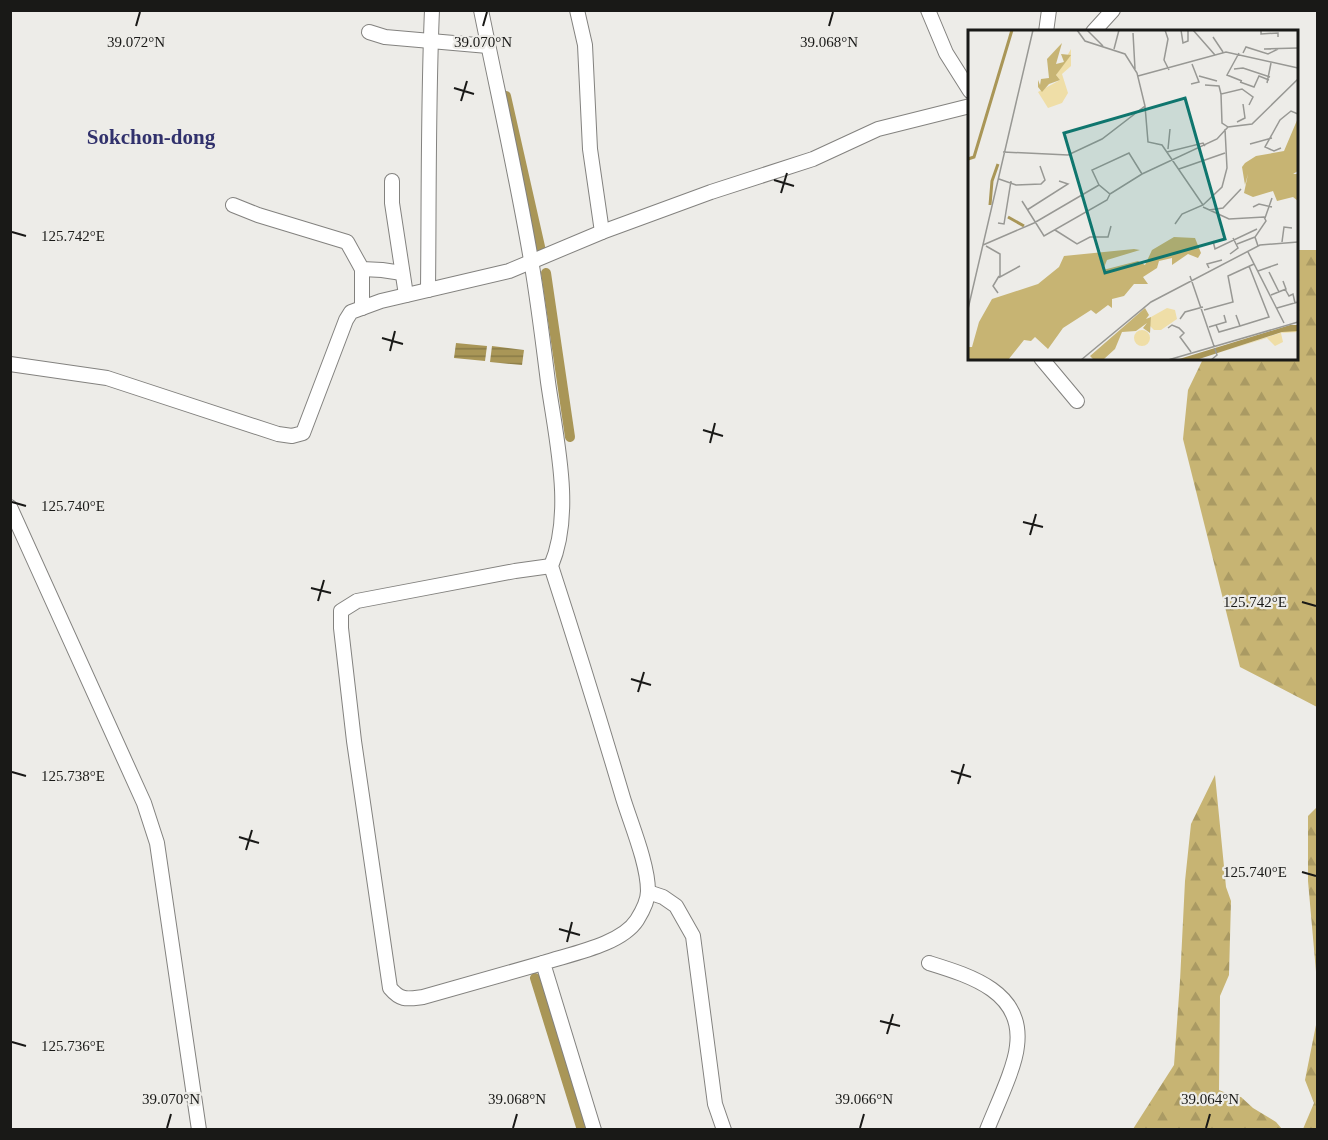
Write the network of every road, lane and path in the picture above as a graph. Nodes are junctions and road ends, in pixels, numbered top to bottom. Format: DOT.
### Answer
graph roads {
  1 [pos="432,10"];
  2 [pos="481,10"];
  3 [pos="577,10"];
  4 [pos="928,10"];
  5 [pos="1049,10"];
  6 [pos="1113,10"];
  7 [pos="1046,30"];
  8 [pos="1095,30"];
  9 [pos="369,32"];
  10 [pos="431,41"];
  11 [pos="488,46"];
  12 [pos="968,89"];
  13 [pos="968,106"];
  14 [pos="392,181"];
  15 [pos="234,205"];
  16 [pos="602,232"];
  17 [pos="532,262"];
  18 [pos="362,269"];
  19 [pos="402,273"];
  20 [pos="428,290"];
  21 [pos="406,295"];
  22 [pos="362,308"];
  23 [pos="1043,360"];
  24 [pos="10,364"];
  25 [pos="1077,401"];
  26 [pos="10,507"];
  27 [pos="551,566"];
  28 [pos="648,892"];
  29 [pos="543,963"];
  30 [pos="929,963"];
  31 [pos="199,1130"];
  32 [pos="594,1130"];
  33 [pos="724,1130"];
  34 [pos="987,1130"];
  1 -- 10 [label="street"];
  2 -- 11 [label="street"];
  3 -- 16 [label="street"];
  4 -- 12 [label="street"];
  5 -- 7 [label="street"];
  6 -- 8 [label="street"];
  9 -- 10 [label="street"];
  10 -- 11 [label="street"];
  10 -- 20 [label="street"];
  11 -- 17 [label="street"];
  13 -- 16 [label="street"];
  14 -- 19 [label="street"];
  15 -- 18 [label="street"];
  16 -- 17 [label="street"];
  17 -- 20 [label="street"];
  17 -- 27 [label="street"];
  18 -- 19 [label="street"];
  18 -- 22 [label="street"];
  19 -- 21 [label="street"];
  20 -- 21 [label="street"];
  21 -- 22 [label="street"];
  22 -- 24 [label="street"];
  23 -- 25 [label="street"];
  26 -- 31 [label="street"];
  27 -- 28 [label="street"];
  27 -- 29 [label="street"];
  28 -- 29 [label="street"];
  28 -- 33 [label="street"];
  29 -- 32 [label="street"];
  30 -- 34 [label="street"];
}
